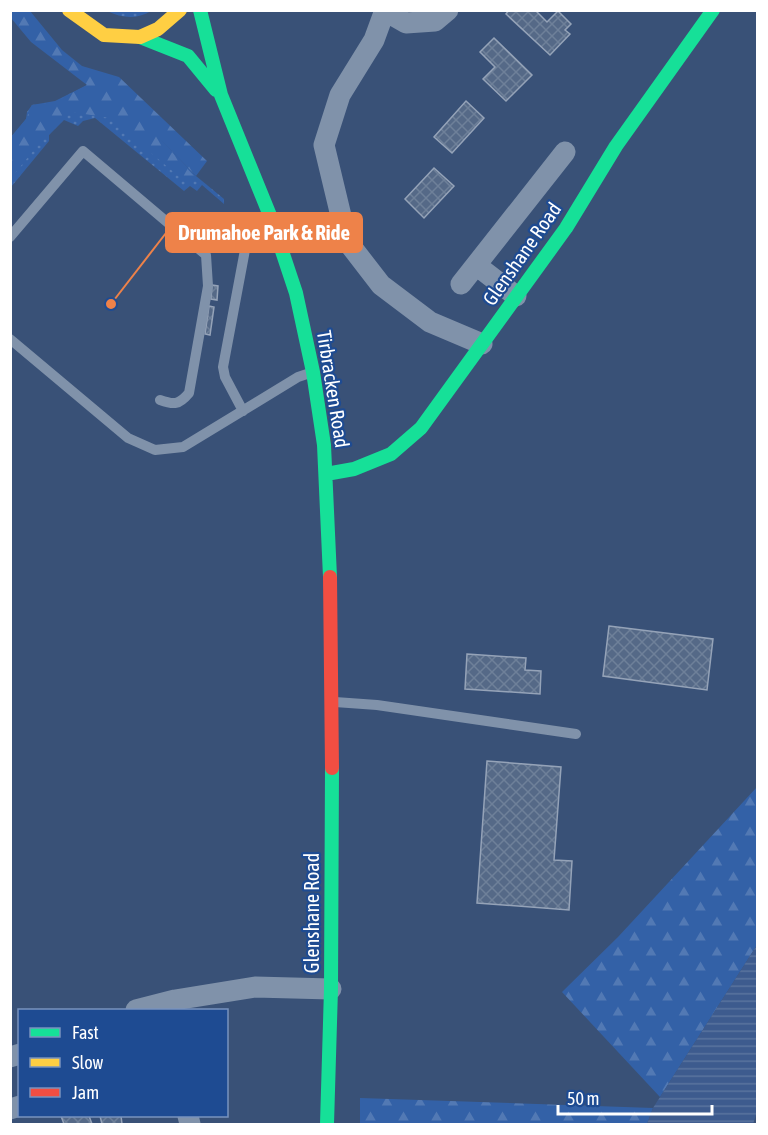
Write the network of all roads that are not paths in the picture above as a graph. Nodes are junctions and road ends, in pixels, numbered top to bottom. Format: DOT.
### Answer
graph roads {
  1 [pos="69,10"];
  2 [pos="180,10"];
  3 [pos="200,10"];
  4 [pos="448,10"];
  5 [pos="713,10"];
  6 [pos="385,11"];
  7 [pos="140,37"];
  8 [pos="221,96"];
  9 [pos="565,152"];
  10 [pos="271,218"];
  11 [pos="10,237"];
  12 [pos="476,265"];
  13 [pos="461,284"];
  14 [pos="516,296"];
  15 [pos="10,339"];
  16 [pos="482,344"];
  17 [pos="313,372"];
  18 [pos="160,400"];
  19 [pos="243,411"];
  20 [pos="326,474"];
  21 [pos="332,702"];
  22 [pos="576,734"];
  23 [pos="331,989"];
  24 [pos="176,1005"];
  25 [pos="149,1009"];
  26 [pos="327,1125"];
  1 -- 7 [label="main road"];
  2 -- 7 [label="main road"];
  3 -- 8 [label="main road, Tirbracken Road"];
  4 -- 6 [label="street"];
  5 -- 14 [label="main road, Glenshane Road"];
  6 -- 16 [label="street"];
  7 -- 8 [label="main road, Tirbracken Road"];
  8 -- 10 [label="main road, Tirbracken Road"];
  9 -- 12 [label="street"];
  10 -- 17 [label="main road, Tirbracken Road"];
  10 -- 19 [label="lane"];
  11 -- 18 [label="lane"];
  12 -- 13 [label="street"];
  12 -- 14 [label="street"];
  14 -- 16 [label="main road, Glenshane Road"];
  15 -- 19 [label="lane"];
  16 -- 20 [label="main road, Glenshane Road"];
  17 -- 19 [label="lane"];
  17 -- 20 [label="main road, Tirbracken Road"];
  20 -- 21 [label="main road, Tirbracken Road"];
  21 -- 22 [label="lane"];
  21 -- 23 [label="main road, Glenshane Road"];
  23 -- 24 [label="street"];
  23 -- 26 [label="main road, Glenshane Road"];
  24 -- 25 [label="street"];
}
